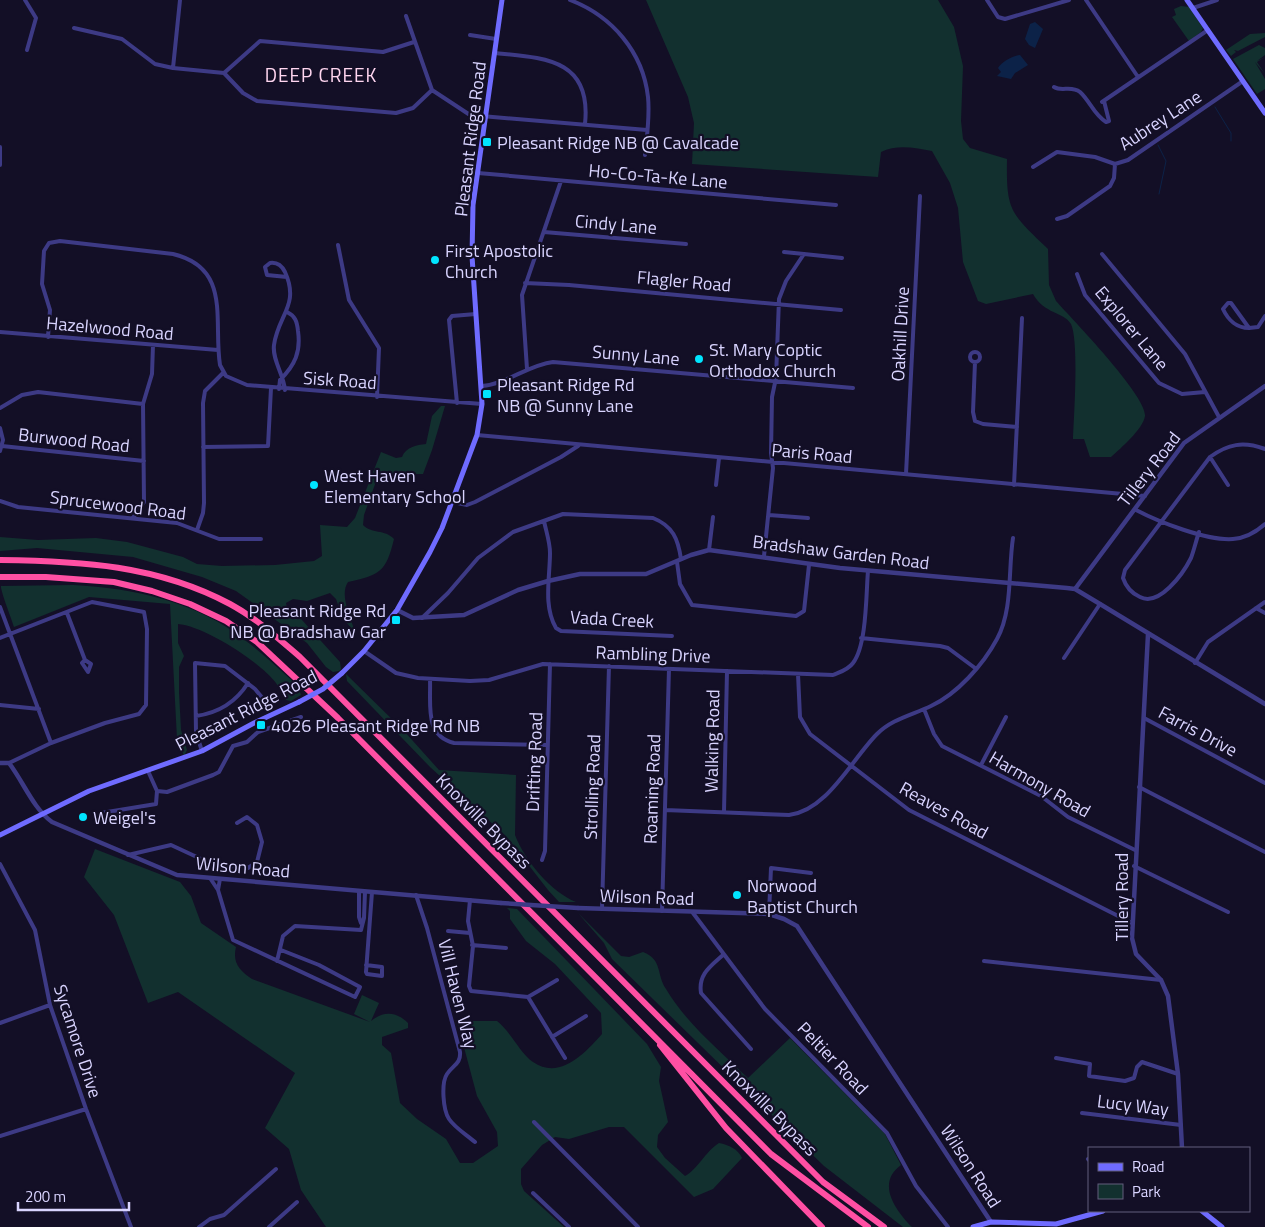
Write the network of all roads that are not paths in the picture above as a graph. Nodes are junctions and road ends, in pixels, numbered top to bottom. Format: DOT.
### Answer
graph roads {
  1 [pos="25,0"];
  2 [pos="180,0"];
  3 [pos="502,0"];
  4 [pos="570,0"];
  5 [pos="987,0"];
  6 [pos="1069,0"];
  7 [pos="1086,0"];
  8 [pos="1187,0"];
  9 [pos="1217,0"];
  10 [pos="1193,8"];
  11 [pos="406,16"];
  12 [pos="74,28"];
  13 [pos="1208,30"];
  14 [pos="470,35"];
  15 [pos="496,39"];
  16 [pos="414,42"];
  17 [pos="27,50"];
  18 [pos="495,52"];
  19 [pos="173,68"];
  20 [pos="224,73"];
  21 [pos="1138,78"];
  22 [pos="1243,81"];
  23 [pos="1054,87"];
  24 [pos="432,90"];
  25 [pos="1265,113"];
  26 [pos="486,117"];
  27 [pos="585,124"];
  28 [pos="647,130"];
  29 [pos="0,147"];
  30 [pos="645,155"];
  31 [pos="1115,164"];
  32 [pos="0,165"];
  33 [pos="1033,167"];
  34 [pos="478,174"];
  35 [pos="561,182"];
  36 [pos="920,196"];
  37 [pos="836,205"];
  38 [pos="1057,219"];
  39 [pos="544,232"];
  40 [pos="686,244"];
  41 [pos="338,245"];
  42 [pos="784,252"];
  43 [pos="804,254"];
  44 [pos="1102,254"];
  45 [pos="842,258"];
  46 [pos="1077,274"];
  47 [pos="287,277"];
  48 [pos="525,283"];
  49 [pos="780,303"];
  50 [pos="841,310"];
  51 [pos="287,312"];
  52 [pos="476,314"];
  53 [pos="1265,316"];
  54 [pos="1022,318"];
  55 [pos="1264,323"];
  56 [pos="1249,328"];
  57 [pos="0,332"];
  58 [pos="48,337"];
  59 [pos="153,345"];
  60 [pos="218,350"];
  61 [pos="975,362"];
  62 [pos="527,369"];
  63 [pos="223,373"];
  64 [pos="282,378"];
  65 [pos="775,382"];
  66 [pos="482,386"];
  67 [pos="1265,386"];
  68 [pos="271,388"];
  69 [pos="853,388"];
  70 [pos="279,389"];
  71 [pos="285,390"];
  72 [pos="1205,392"];
  73 [pos="377,397"];
  74 [pos="457,403"];
  75 [pos="143,404"];
  76 [pos="482,404"];
  77 [pos="0,408"];
  78 [pos="1219,417"];
  79 [pos="0,428"];
  80 [pos="1017,428"];
  81 [pos="477,436"];
  82 [pos="578,446"];
  83 [pos="203,447"];
  84 [pos="1,448"];
  85 [pos="1265,449"];
  86 [pos="1210,457"];
  87 [pos="719,458"];
  88 [pos="144,461"];
  89 [pos="772,462"];
  90 [pos="906,474"];
  91 [pos="716,485"];
  92 [pos="1014,485"];
  93 [pos="1228,485"];
  94 [pos="1145,496"];
  95 [pos="0,501"];
  96 [pos="453,502"];
  97 [pos="1136,510"];
  98 [pos="769,515"];
  99 [pos="712,517"];
  100 [pos="133,518"];
  101 [pos="808,518"];
  102 [pos="544,521"];
  103 [pos="1161,523"];
  104 [pos="1265,524"];
  105 [pos="197,530"];
  106 [pos="1199,532"];
  107 [pos="1013,538"];
  108 [pos="261,539"];
  109 [pos="708,550"];
  110 [pos="764,556"];
  111 [pos="0,560"];
  112 [pos="679,561"];
  113 [pos="809,565"];
  114 [pos="868,570"];
  115 [pos="0,577"];
  116 [pos="548,581"];
  117 [pos="1009,583"];
  118 [pos="1074,589"];
  119 [pos="1265,602"];
  120 [pos="1100,604"];
  121 [pos="0,607"];
  122 [pos="1256,608"];
  123 [pos="397,610"];
  124 [pos="67,613"];
  125 [pos="1265,613"];
  126 [pos="421,618"];
  127 [pos="11,633"];
  128 [pos="1148,634"];
  129 [pos="672,636"];
  130 [pos="0,638"];
  131 [pos="861,638"];
  132 [pos="364,651"];
  133 [pos="1064,658"];
  134 [pos="85,660"];
  135 [pos="1195,663"];
  136 [pos="550,664"];
  137 [pos="609,666"];
  138 [pos="669,668"];
  139 [pos="975,668"];
  140 [pos="727,671"];
  141 [pos="798,674"];
  142 [pos="430,679"];
  143 [pos="248,683"];
  144 [pos="1265,704"];
  145 [pos="0,705"];
  146 [pos="270,707"];
  147 [pos="38,709"];
  148 [pos="924,709"];
  149 [pos="196,716"];
  150 [pos="301,717"];
  151 [pos="1006,717"];
  152 [pos="1144,718"];
  153 [pos="254,723"];
  154 [pos="258,732"];
  155 [pos="51,743"];
  156 [pos="547,746"];
  157 [pos="202,751"];
  158 [pos="0,763"];
  159 [pos="9,763"];
  160 [pos="850,765"];
  161 [pos="981,765"];
  162 [pos="148,771"];
  163 [pos="1265,782"];
  164 [pos="1139,788"];
  165 [pos="156,792"];
  166 [pos="665,810"];
  167 [pos="724,812"];
  168 [pos="102,813"];
  169 [pos="40,814"];
  170 [pos="237,823"];
  171 [pos="0,835"];
  172 [pos="1135,850"];
  173 [pos="1265,852"];
  174 [pos="126,855"];
  175 [pos="542,860"];
  176 [pos="0,864"];
  177 [pos="1134,866"];
  178 [pos="811,873"];
  179 [pos="210,878"];
  180 [pos="220,879"];
  181 [pos="218,890"];
  182 [pos="362,892"];
  183 [pos="372,892"];
  184 [pos="416,895"];
  185 [pos="470,900"];
  186 [pos="602,909"];
  187 [pos="662,911"];
  188 [pos="693,912"];
  189 [pos="1228,912"];
  190 [pos="768,914"];
  191 [pos="1132,923"];
  192 [pos="448,932"];
  193 [pos="470,933"];
  194 [pos="472,945"];
  195 [pos="506,948"];
  196 [pos="281,950"];
  197 [pos="723,955"];
  198 [pos="277,961"];
  199 [pos="984,961"];
  200 [pos="366,965"];
  201 [pos="557,980"];
  202 [pos="1161,980"];
  203 [pos="528,997"];
  204 [pos="50,1004"];
  205 [pos="586,1016"];
  206 [pos="0,1024"];
  207 [pos="552,1037"];
  208 [pos="656,1037"];
  209 [pos="751,1050"];
  210 [pos="565,1058"];
  211 [pos="1056,1058"];
  212 [pos="1178,1074"];
  213 [pos="86,1109"];
  214 [pos="1082,1113"];
  215 [pos="534,1122"];
  216 [pos="1181,1125"];
  217 [pos="0,1136"];
  218 [pos="476,1142"];
  219 [pos="1182,1147"];
  220 [pos="276,1168"];
  221 [pos="533,1193"];
  222 [pos="298,1202"];
  223 [pos="1099,1212"];
  224 [pos="1203,1212"];
  225 [pos="991,1222"];
  226 [pos="131,1227"];
  227 [pos="199,1227"];
  228 [pos="269,1227"];
  229 [pos="569,1227"];
  230 [pos="638,1227"];
  231 [pos="822,1227"];
  232 [pos="868,1227"];
  233 [pos="884,1227"];
  234 [pos="948,1227"];
  235 [pos="973,1227"];
  236 [pos="1222,1227"];
  1 -- 17 [label="street"];
  2 -- 19 [label="street"];
  3 -- 15 [label="main road, Pleasant Ridge Road"];
  4 -- 28 [label="street"];
  5 -- 6 [label="street"];
  7 -- 21 [label="street"];
  8 -- 10 [label="main road"];
  9 -- 10 [label="street"];
  10 -- 13 [label="main road"];
  11 -- 16 [label="street"];
  12 -- 19 [label="street"];
  13 -- 21 [label="street"];
  13 -- 22 [label="main road"];
  14 -- 15 [label="street"];
  15 -- 18 [label="main road, Pleasant Ridge Road"];
  16 -- 20 [label="street"];
  16 -- 24 [label="street"];
  18 -- 26 [label="main road, Pleasant Ridge Road"];
  18 -- 27 [label="street"];
  19 -- 20 [label="street"];
  20 -- 24 [label="street"];
  21 -- 23 [label="street"];
  22 -- 25 [label="main road"];
  22 -- 31 [label="street, Aubrey Lane"];
  24 -- 26 [label="street"];
  26 -- 27 [label="street"];
  26 -- 34 [label="main road, Pleasant Ridge Road"];
  27 -- 28 [label="street"];
  28 -- 30 [label="street"];
  29 -- 32 [label="street"];
  31 -- 33 [label="street, Aubrey Lane"];
  31 -- 38 [label="street"];
  34 -- 35 [label="street, Ho-Co-Ta-Ke Lane"];
  34 -- 52 [label="main road, Pleasant Ridge Road"];
  35 -- 37 [label="street, Ho-Co-Ta-Ke Lane"];
  35 -- 39 [label="street"];
  36 -- 90 [label="street, Oakhill Drive"];
  39 -- 40 [label="street, Cindy Lane"];
  39 -- 48 [label="street"];
  41 -- 73 [label="street"];
  42 -- 43 [label="street"];
  43 -- 45 [label="street"];
  43 -- 49 [label="street"];
  44 -- 72 [label="street"];
  46 -- 72 [label="street, Explorer Lane"];
  47 -- 47 [label="street"];
  47 -- 51 [label="street"];
  48 -- 49 [label="street, Flagler Road"];
  48 -- 62 [label="street"];
  49 -- 50 [label="street, Flagler Road"];
  49 -- 65 [label="street"];
  51 -- 64 [label="street"];
  51 -- 64 [label="street"];
  52 -- 66 [label="main road, Pleasant Ridge Road"];
  52 -- 74 [label="street"];
  53 -- 55 [label="street"];
  54 -- 80 [label="street"];
  55 -- 56 [label="street"];
  56 -- 56 [label="street"];
  57 -- 58 [label="street, Hazelwood Road"];
  58 -- 59 [label="street, Hazelwood Road"];
  58 -- 60 [label="street"];
  59 -- 60 [label="street, Hazelwood Road"];
  59 -- 75 [label="street"];
  60 -- 63 [label="street"];
  61 -- 80 [label="street"];
  62 -- 65 [label="street, Sunny Lane"];
  62 -- 66 [label="street, Sunny Lane"];
  63 -- 68 [label="street, Sisk Road"];
  63 -- 83 [label="street"];
  64 -- 70 [label="street"];
  64 -- 71 [label="street"];
  65 -- 69 [label="street, Sunny Lane"];
  65 -- 89 [label="street"];
  66 -- 76 [label="main road, Pleasant Ridge Road"];
  67 -- 78 [label="street, Tillery Road"];
  68 -- 70 [label="street, Sisk Road"];
  68 -- 83 [label="street"];
  70 -- 71 [label="street, Sisk Road"];
  71 -- 73 [label="street, Sisk Road"];
  72 -- 78 [label="street"];
  73 -- 74 [label="street, Sisk Road"];
  74 -- 76 [label="street, Sisk Road"];
  75 -- 77 [label="street"];
  75 -- 88 [label="street"];
  76 -- 81 [label="main road, Pleasant Ridge Road"];
  78 -- 94 [label="street, Tillery Road"];
  79 -- 84 [label="street"];
  80 -- 92 [label="street"];
  81 -- 82 [label="street, Paris Road"];
  81 -- 96 [label="main road, Pleasant Ridge Road"];
  82 -- 87 [label="street, Paris Road"];
  82 -- 96 [label="street"];
  83 -- 105 [label="street"];
  84 -- 88 [label="street, Burwood Road"];
  85 -- 86 [label="street"];
  86 -- 93 [label="street"];
  86 -- 103 [label="street"];
  87 -- 89 [label="street, Paris Road"];
  87 -- 91 [label="street"];
  88 -- 100 [label="street"];
  89 -- 90 [label="street, Paris Road"];
  89 -- 98 [label="street"];
  90 -- 92 [label="street, Paris Road"];
  92 -- 94 [label="street, Paris Road"];
  94 -- 97 [label="street, Tillery Road"];
  95 -- 100 [label="street, Sprucewood Road"];
  96 -- 123 [label="main road, Pleasant Ridge Road"];
  97 -- 103 [label="street"];
  97 -- 118 [label="street, Tillery Road"];
  98 -- 101 [label="street"];
  98 -- 110 [label="street"];
  99 -- 109 [label="street"];
  100 -- 105 [label="street, Sprucewood Road"];
  102 -- 112 [label="street"];
  102 -- 116 [label="street"];
  102 -- 126 [label="street"];
  103 -- 106 [label="street"];
  103 -- 106 [label="street"];
  104 -- 106 [label="street"];
  105 -- 108 [label="street, Sprucewood Road"];
  107 -- 117 [label="street"];
  109 -- 110 [label="street, Bradshaw Garden Road"];
  109 -- 112 [label="street, Bradshaw Garden Road"];
  110 -- 113 [label="street, Bradshaw Garden Road"];
  111 -- 233 [label="highway, Knoxville Bypass"];
  112 -- 113 [label="street"];
  112 -- 116 [label="street, Bradshaw Garden Road"];
  113 -- 114 [label="street, Bradshaw Garden Road"];
  114 -- 117 [label="street, Bradshaw Garden Road"];
  114 -- 131 [label="street, Rambling Drive"];
  115 -- 208 [label="highway, Knoxville Bypass"];
  116 -- 126 [label="street, Bradshaw Garden Road"];
  116 -- 129 [label="street, Vada Creek"];
  117 -- 118 [label="street, Bradshaw Garden Road"];
  117 -- 139 [label="street"];
  118 -- 120 [label="street, Bradshaw Garden Road"];
  119 -- 122 [label="street"];
  120 -- 128 [label="street, Bradshaw Garden Road"];
  120 -- 133 [label="street"];
  121 -- 127 [label="street"];
  122 -- 125 [label="street"];
  122 -- 135 [label="street"];
  123 -- 126 [label="street, Bradshaw Garden Road"];
  123 -- 132 [label="main road, Pleasant Ridge Road"];
  124 -- 127 [label="street"];
  124 -- 134 [label="street"];
  124 -- 155 [label="street"];
  127 -- 130 [label="street"];
  127 -- 147 [label="street"];
  128 -- 135 [label="street, Bradshaw Garden Road"];
  128 -- 152 [label="street, Tillery Road"];
  131 -- 139 [label="street"];
  131 -- 141 [label="street, Rambling Drive"];
  132 -- 142 [label="street, Rambling Drive"];
  132 -- 153 [label="main road, Pleasant Ridge Road, bridge"];
  135 -- 144 [label="street, Bradshaw Garden Road"];
  136 -- 137 [label="street, Rambling Drive"];
  136 -- 142 [label="street, Rambling Drive"];
  136 -- 156 [label="street, Drifting Road"];
  137 -- 138 [label="street, Rambling Drive"];
  137 -- 186 [label="street, Strolling Road"];
  138 -- 140 [label="street, Rambling Drive"];
  138 -- 166 [label="street, Roaming Road"];
  139 -- 148 [label="street"];
  140 -- 141 [label="street, Rambling Drive"];
  140 -- 167 [label="street, Walking Road"];
  141 -- 160 [label="street, Reaves Road"];
  142 -- 156 [label="street"];
  143 -- 146 [label="street"];
  143 -- 149 [label="street"];
  143 -- 149 [label="street"];
  145 -- 147 [label="street"];
  147 -- 155 [label="street"];
  148 -- 160 [label="street"];
  148 -- 161 [label="street, Harmony Road"];
  149 -- 157 [label="street"];
  150 -- 154 [label="street"];
  151 -- 161 [label="street"];
  152 -- 163 [label="street, Farris Drive"];
  152 -- 164 [label="street, Tillery Road"];
  153 -- 154 [label="street"];
  153 -- 157 [label="main road, Pleasant Ridge Road"];
  154 -- 165 [label="street"];
  155 -- 159 [label="street"];
  156 -- 175 [label="street, Drifting Road"];
  157 -- 162 [label="main road, Pleasant Ridge Road"];
  158 -- 159 [label="street"];
  159 -- 169 [label="street"];
  160 -- 167 [label="street"];
  160 -- 191 [label="street, Reaves Road"];
  161 -- 172 [label="street, Harmony Road"];
  162 -- 165 [label="street"];
  162 -- 169 [label="main road, Pleasant Ridge Road"];
  164 -- 172 [label="street, Tillery Road"];
  164 -- 173 [label="street"];
  165 -- 168 [label="street"];
  166 -- 167 [label="street"];
  166 -- 187 [label="street, Roaming Road"];
  169 -- 171 [label="main road, Pleasant Ridge Road"];
  169 -- 174 [label="street, Wilson Road"];
  170 -- 174 [label="street"];
  172 -- 177 [label="street, Tillery Road"];
  174 -- 179 [label="street, Wilson Road"];
  176 -- 204 [label="street, Sycamore Drive"];
  177 -- 189 [label="street"];
  177 -- 191 [label="street, Tillery Road"];
  178 -- 190 [label="street"];
  179 -- 180 [label="street, Wilson Road"];
  179 -- 181 [label="street"];
  180 -- 181 [label="street"];
  180 -- 182 [label="street, Wilson Road"];
  181 -- 198 [label="street"];
  182 -- 183 [label="street, Wilson Road"];
  182 -- 196 [label="street"];
  183 -- 184 [label="street, Wilson Road"];
  183 -- 200 [label="street"];
  184 -- 185 [label="street, Wilson Road"];
  184 -- 218 [label="street, Vill Haven Way"];
  185 -- 186 [label="street, Wilson Road, bridge"];
  185 -- 193 [label="street"];
  186 -- 187 [label="street, Wilson Road"];
  187 -- 188 [label="street, Wilson Road"];
  188 -- 190 [label="street, Wilson Road"];
  188 -- 197 [label="street, Peltier Road"];
  190 -- 225 [label="street, Wilson Road"];
  191 -- 202 [label="street, Tillery Road"];
  192 -- 193 [label="street"];
  193 -- 194 [label="street"];
  194 -- 195 [label="street"];
  194 -- 203 [label="street"];
  196 -- 198 [label="street"];
  196 -- 198 [label="street"];
  197 -- 209 [label="street"];
  197 -- 234 [label="street, Peltier Road"];
  199 -- 202 [label="street"];
  200 -- 200 [label="street"];
  201 -- 203 [label="street"];
  202 -- 212 [label="street, Tillery Road"];
  203 -- 207 [label="street"];
  204 -- 206 [label="street"];
  204 -- 213 [label="street, Sycamore Drive"];
  205 -- 207 [label="street"];
  207 -- 210 [label="street"];
  208 -- 231 [label="highway"];
  208 -- 232 [label="highway, Knoxville Bypass"];
  211 -- 212 [label="street"];
  212 -- 216 [label="street, Tillery Road"];
  213 -- 217 [label="street"];
  213 -- 226 [label="street, Sycamore Drive"];
  214 -- 216 [label="street, Lucy Way"];
  215 -- 230 [label="street"];
  216 -- 219 [label="street, Tillery Road"];
  220 -- 227 [label="street"];
  221 -- 229 [label="street"];
  222 -- 228 [label="street"];
  223 -- 225 [label="main road, Wilson Road"];
  224 -- 236 [label="main road"];
  225 -- 235 [label="main road"];
}
